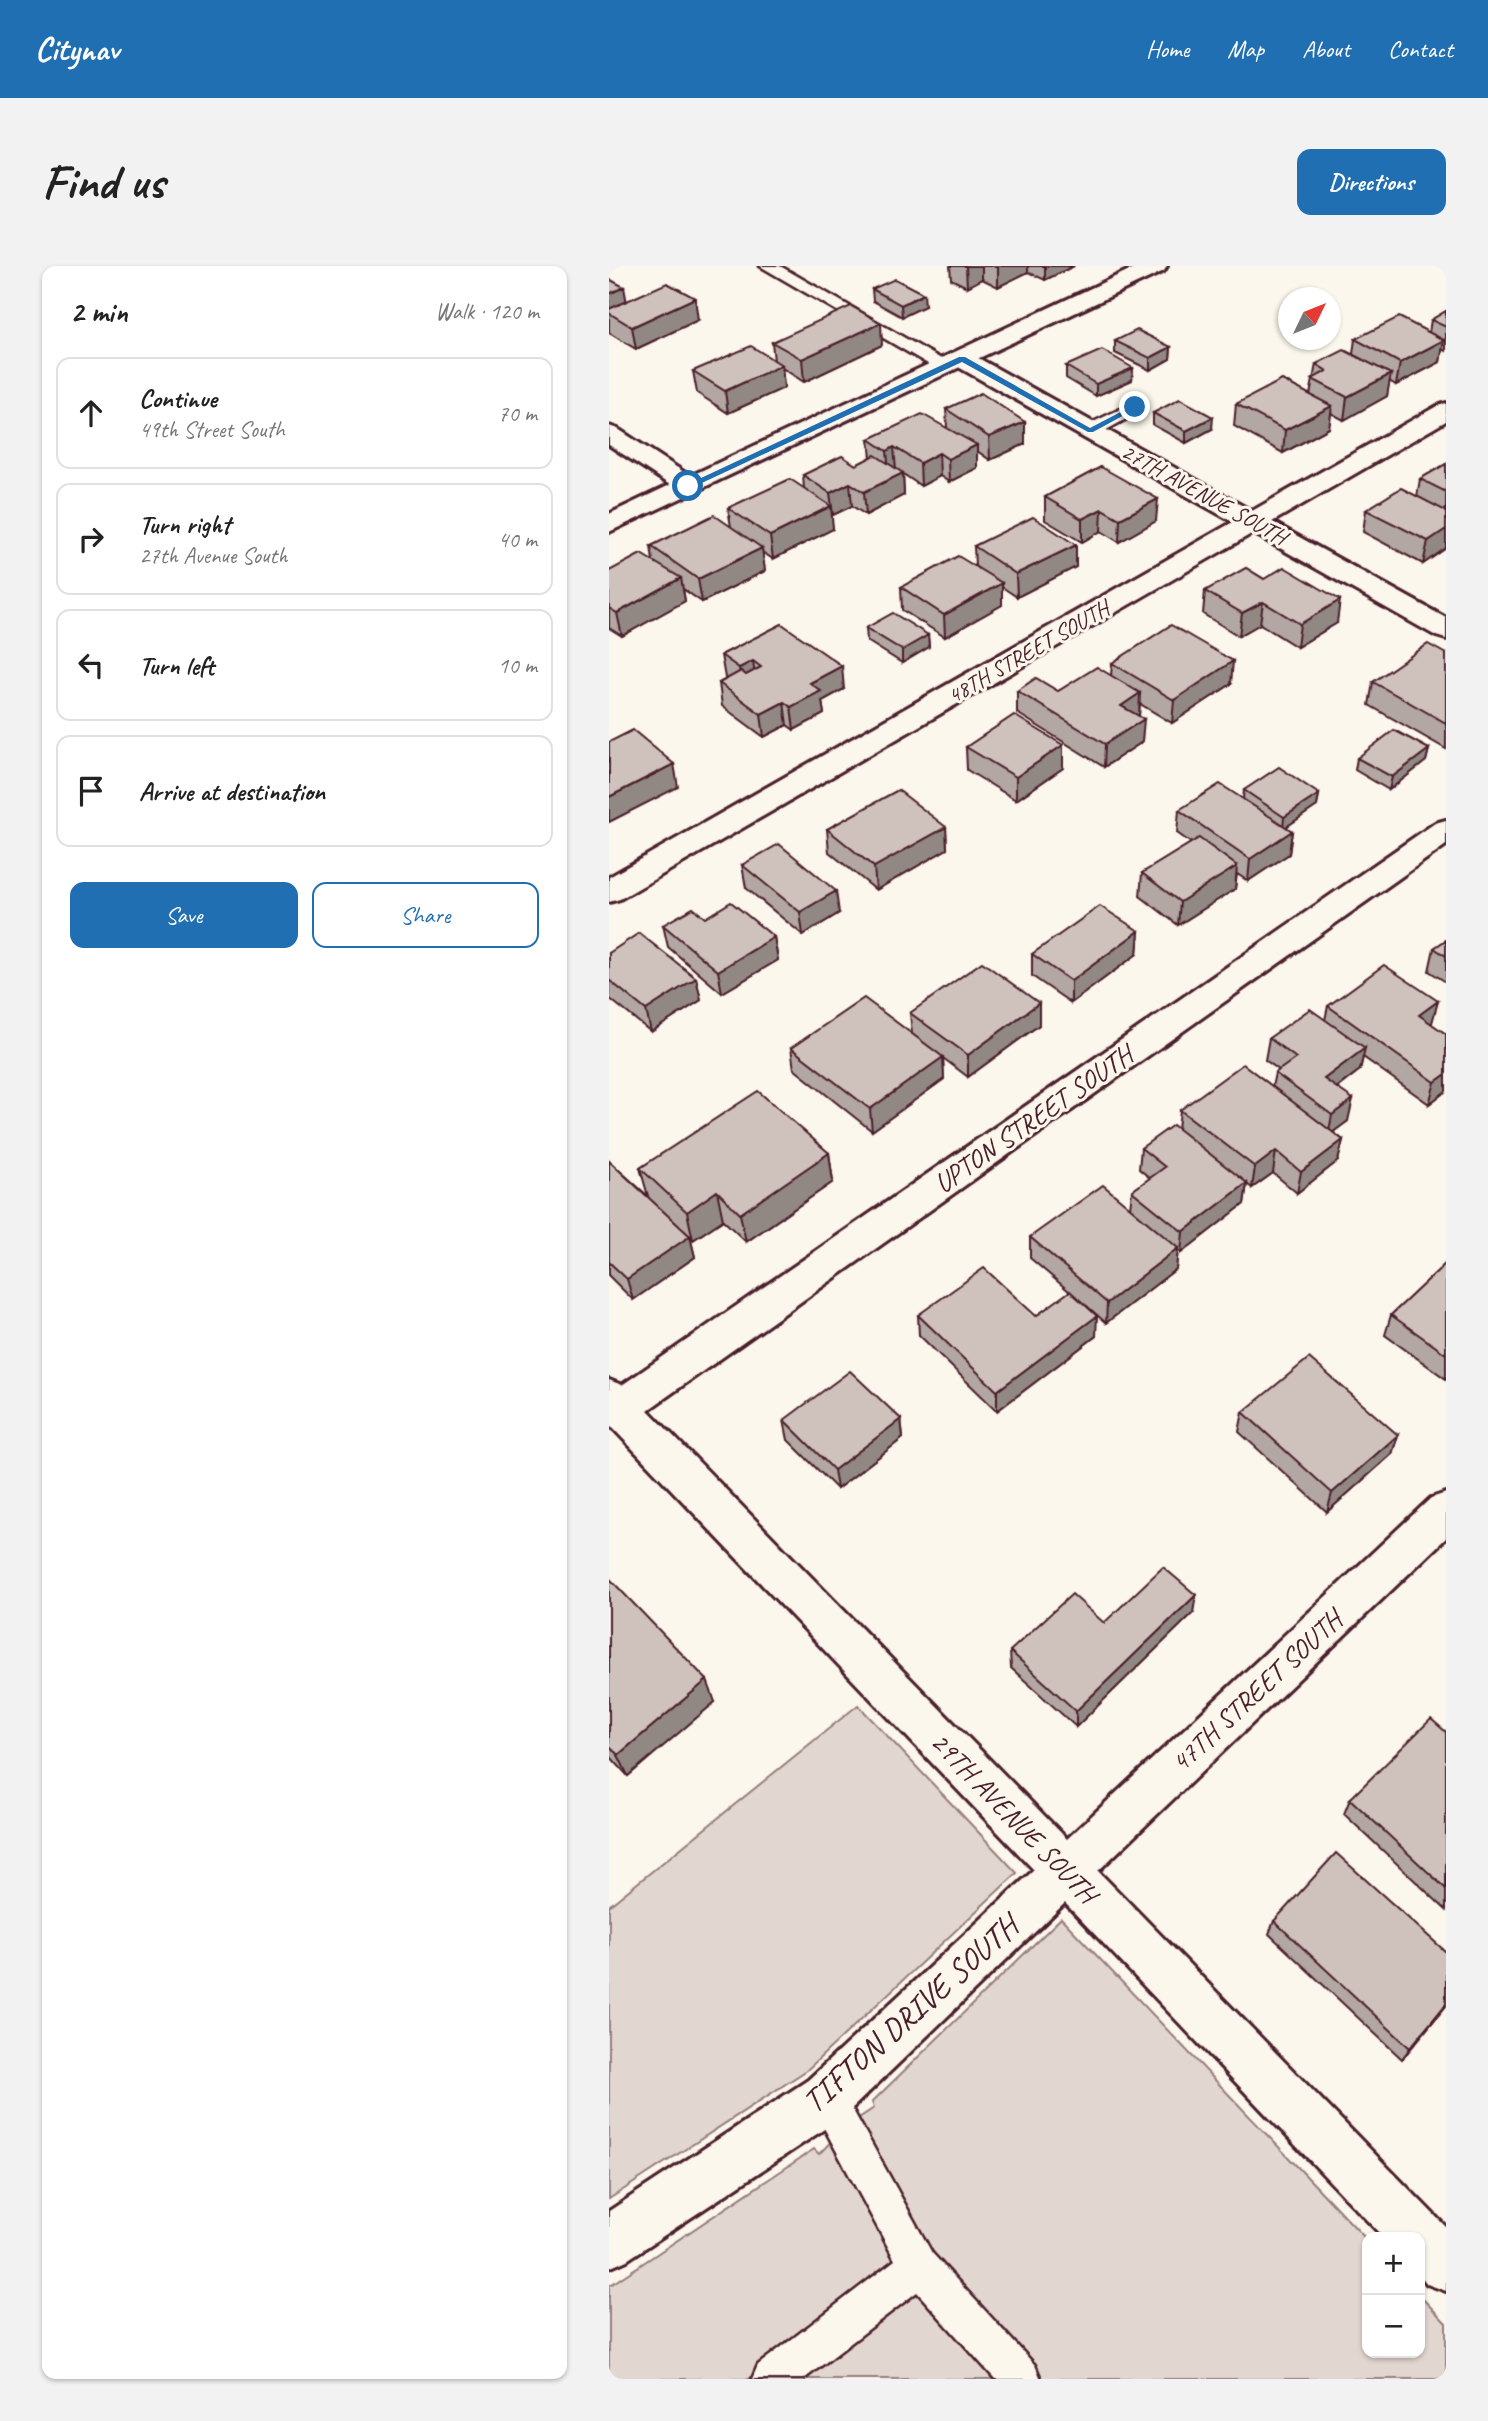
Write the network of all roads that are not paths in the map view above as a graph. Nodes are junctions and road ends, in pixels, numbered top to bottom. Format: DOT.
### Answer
graph roads {
  1 [pos="768,266"];
  2 [pos="1156,266"];
  3 [pos="954,363"];
  4 [pos="1135,407"];
  5 [pos="1446,411"];
  6 [pos="1090,431"];
  7 [pos="609,434"];
  8 [pos="688,486"];
  9 [pos="1255,523"];
  10 [pos="609,524"];
  11 [pos="1446,630"];
  12 [pos="1446,830"];
  13 [pos="609,891"];
  14 [pos="614,1403"];
  15 [pos="1446,1511"];
  16 [pos="1065,1871"];
  17 [pos="826,2098"];
  18 [pos="1413,2232"];
  19 [pos="609,2242"];
  20 [pos="1425,2244"];
  21 [pos="1446,2265"];
  22 [pos="919,2266"];
  23 [pos="772,2379"];
  24 [pos="1021,2379"];
  1 -- 3 [label="lane"];
  2 -- 3 [label="street"];
  3 -- 6 [label="street, 27TH AVENUE SOUTH"];
  3 -- 8 [label="street"];
  4 -- 6 [label="lane"];
  5 -- 9 [label="street, 48TH STREET SOUTH"];
  6 -- 9 [label="street, 27TH AVENUE SOUTH"];
  7 -- 8 [label="street"];
  8 -- 10 [label="street"];
  9 -- 11 [label="street, 27TH AVENUE SOUTH"];
  9 -- 13 [label="street, 48TH STREET SOUTH"];
  12 -- 14 [label="street, UPTON STREET SOUTH"];
  14 -- 16 [label="street, 29TH AVENUE SOUTH"];
  15 -- 16 [label="street, 47TH STREET SOUTH"];
  16 -- 17 [label="street, TIFTON DRIVE SOUTH"];
  16 -- 18 [label="street, 29TH AVENUE SOUTH"];
  17 -- 19 [label="street, TIFTON DRIVE SOUTH"];
  17 -- 22 [label="lane"];
  20 -- 21 [label="street, 29TH AVENUE SOUTH"];
  22 -- 23 [label="lane"];
  22 -- 24 [label="lane"];
}
